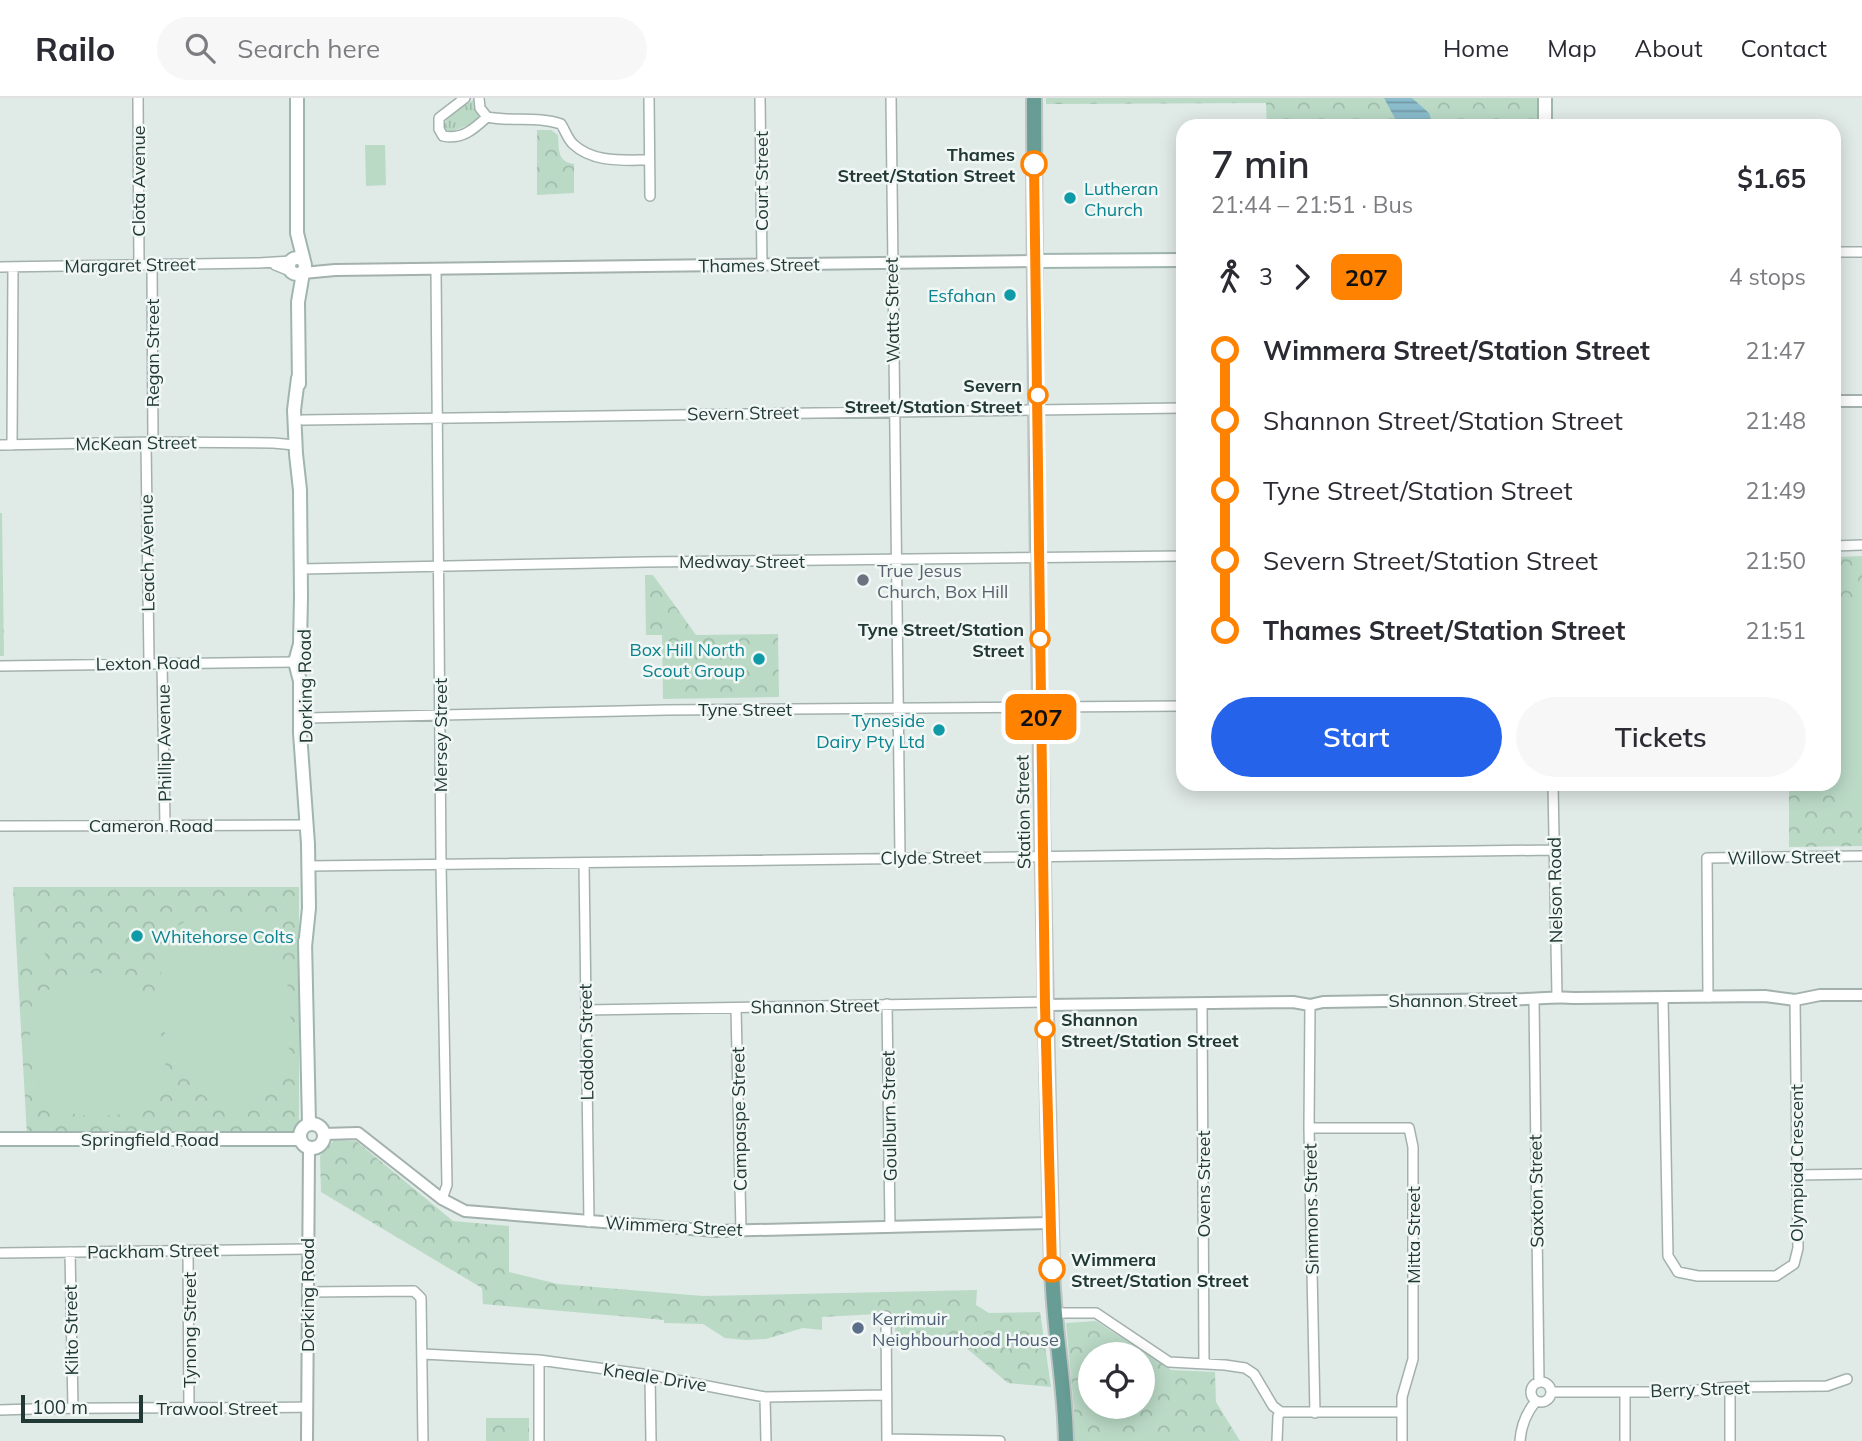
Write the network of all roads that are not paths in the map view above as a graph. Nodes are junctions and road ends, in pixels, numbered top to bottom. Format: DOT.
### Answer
graph roads {
  1 [pos="138,98"];
  2 [pos="297,98"];
  3 [pos="466,98"];
  4 [pos="479,98"];
  5 [pos="649,98"];
  6 [pos="761,98"];
  7 [pos="891,98"];
  8 [pos="1034,98"];
  9 [pos="1545,98"];
  10 [pos="487,117"];
  11 [pos="1545,119"];
  12 [pos="648,160"];
  13 [pos="650,196"];
  14 [pos="1841,252"];
  15 [pos="1862,252"];
  16 [pos="1176,260"];
  17 [pos="1036,261"];
  18 [pos="891,263"];
  19 [pos="138,264"];
  20 [pos="152,264"];
  21 [pos="762,265"];
  22 [pos="0,267"];
  23 [pos="13,267"];
  24 [pos="297,267"];
  25 [pos="436,270"];
  26 [pos="298,379"];
  27 [pos="1841,401"];
  28 [pos="1862,401"];
  29 [pos="1176,408"];
  30 [pos="1038,410"];
  31 [pos="894,411"];
  32 [pos="438,418"];
  33 [pos="303,420"];
  34 [pos="295,442"];
  35 [pos="149,443"];
  36 [pos="0,445"];
  37 [pos="12,445"];
  38 [pos="300,490"];
  39 [pos="1862,545"];
  40 [pos="1841,546"];
  41 [pos="1176,556"];
  42 [pos="1039,558"];
  43 [pos="896,560"];
  44 [pos="438,566"];
  45 [pos="301,569"];
  46 [pos="301,597"];
  47 [pos="149,662"];
  48 [pos="162,662"];
  49 [pos="295,662"];
  50 [pos="0,666"];
  51 [pos="1176,706"];
  52 [pos="898,708"];
  53 [pos="1040,708"];
  54 [pos="440,714"];
  55 [pos="307,718"];
  56 [pos="304,775"];
  57 [pos="1553,791"];
  58 [pos="165,824"];
  59 [pos="304,825"];
  60 [pos="0,826"];
  61 [pos="1554,850"];
  62 [pos="1043,855"];
  63 [pos="1862,856"];
  64 [pos="900,857"];
  65 [pos="584,863"];
  66 [pos="441,864"];
  67 [pos="309,866"];
  68 [pos="305,906"];
  69 [pos="1862,995"];
  70 [pos="1557,996"];
  71 [pos="1663,997"];
  72 [pos="1708,997"];
  73 [pos="1534,1000"];
  74 [pos="1795,1000"];
  75 [pos="887,1004"];
  76 [pos="1045,1004"];
  77 [pos="1202,1004"];
  78 [pos="1310,1005"];
  79 [pos="736,1008"];
  80 [pos="586,1010"];
  81 [pos="309,1124"];
  82 [pos="1309,1128"];
  83 [pos="324,1134"];
  84 [pos="0,1139"];
  85 [pos="304,1144"];
  86 [pos="1862,1174"];
  87 [pos="1797,1175"];
  88 [pos="442,1199"];
  89 [pos="589,1222"];
  90 [pos="1051,1223"];
  91 [pos="890,1227"];
  92 [pos="741,1230"];
  93 [pos="307,1250"];
  94 [pos="188,1251"];
  95 [pos="69,1252"];
  96 [pos="0,1253"];
  97 [pos="307,1292"];
  98 [pos="1056,1313"];
  99 [pos="886,1316"];
  100 [pos="423,1354"];
  101 [pos="539,1360"];
  102 [pos="1204,1364"];
  103 [pos="650,1375"];
  104 [pos="1847,1379"];
  105 [pos="1539,1382"];
  106 [pos="1730,1387"];
  107 [pos="1551,1391"];
  108 [pos="1625,1392"];
  109 [pos="886,1395"];
  110 [pos="765,1397"];
  111 [pos="1536,1401"];
  112 [pos="307,1407"];
  113 [pos="73,1408"];
  114 [pos="189,1409"];
  115 [pos="0,1410"];
  116 [pos="1282,1412"];
  117 [pos="1401,1412"];
  118 [pos="1315,1413"];
  119 [pos="887,1440"];
  120 [pos="307,1441"];
  121 [pos="423,1441"];
  122 [pos="539,1441"];
  123 [pos="651,1441"];
  124 [pos="766,1441"];
  125 [pos="1000,1441"];
  126 [pos="1066,1441"];
  127 [pos="1276,1441"];
  128 [pos="1402,1441"];
  129 [pos="1520,1441"];
  130 [pos="1625,1441"];
  131 [pos="1730,1441"];
  1 -- 19 [label="street, Clota Avenue"];
  2 -- 24 [label="main road, Dorking Road"];
  3 -- 10 [label="street"];
  4 -- 10 [label="street"];
  5 -- 12 [label="street"];
  6 -- 21 [label="street, Court Street"];
  7 -- 18 [label="street, Watts Street"];
  8 -- 17 [label="main road, Station Street"];
  9 -- 11 [label="main road"];
  10 -- 12 [label="street"];
  12 -- 13 [label="street"];
  14 -- 15 [label="street"];
  16 -- 17 [label="main road, Thames Street"];
  17 -- 18 [label="street, Thames Street"];
  17 -- 30 [label="main road, Station Street"];
  18 -- 21 [label="street, Thames Street"];
  18 -- 31 [label="street, Watts Street"];
  19 -- 20 [label="street, Margaret Street"];
  19 -- 23 [label="street, Margaret Street"];
  20 -- 24 [label="street, Margaret Street"];
  20 -- 35 [label="street, Regan Street"];
  21 -- 25 [label="street, Thames Street"];
  22 -- 23 [label="street, Margaret Street"];
  23 -- 37 [label="street"];
  24 -- 25 [label="street, Thames Street"];
  24 -- 26 [label="main road, Dorking Road"];
  25 -- 32 [label="street, Mersey Street"];
  26 -- 33 [label="main road, Dorking Road"];
  26 -- 34 [label="main road, Dorking Road"];
  27 -- 28 [label="street"];
  29 -- 30 [label="street, Severn Street"];
  30 -- 31 [label="street, Severn Street"];
  30 -- 42 [label="main road, Station Street"];
  31 -- 32 [label="street, Severn Street"];
  31 -- 43 [label="street, Watts Street"];
  32 -- 33 [label="street, Severn Street"];
  32 -- 44 [label="street, Mersey Street"];
  33 -- 38 [label="main road, Dorking Road"];
  34 -- 35 [label="street, McKean Street"];
  34 -- 38 [label="main road, Dorking Road"];
  35 -- 37 [label="street, McKean Street"];
  35 -- 47 [label="street, Leach Avenue"];
  36 -- 37 [label="street, McKean Street"];
  38 -- 45 [label="main road, Dorking Road"];
  39 -- 40 [label="street"];
  41 -- 42 [label="street, Medway Street"];
  42 -- 43 [label="street, Medway Street"];
  42 -- 53 [label="main road, Station Street"];
  43 -- 44 [label="street, Medway Street"];
  43 -- 52 [label="street, Watts Street"];
  44 -- 45 [label="street, Medway Street"];
  44 -- 54 [label="street, Mersey Street"];
  45 -- 46 [label="main road, Dorking Road"];
  46 -- 49 [label="main road, Dorking Road"];
  46 -- 55 [label="main road, Dorking Road"];
  47 -- 48 [label="street, Lexton Road"];
  47 -- 50 [label="street, Lexton Road"];
  48 -- 49 [label="street, Lexton Road"];
  48 -- 58 [label="street, Phillip Avenue"];
  49 -- 56 [label="main road, Dorking Road"];
  51 -- 53 [label="street, Tyne Street"];
  52 -- 53 [label="street, Tyne Street"];
  52 -- 54 [label="street, Tyne Street"];
  52 -- 64 [label="street, Watts Street"];
  53 -- 62 [label="main road, Station Street"];
  54 -- 55 [label="street, Tyne Street"];
  54 -- 66 [label="street, Mersey Street"];
  55 -- 56 [label="main road, Dorking Road"];
  56 -- 59 [label="main road, Dorking Road"];
  57 -- 61 [label="street, Nelson Road"];
  58 -- 59 [label="street, Cameron Road"];
  58 -- 60 [label="street, Cameron Road"];
  59 -- 67 [label="main road, Dorking Road"];
  59 -- 68 [label="main road, Dorking Road"];
  61 -- 62 [label="street, Clyde Street"];
  61 -- 70 [label="street, Nelson Road"];
  62 -- 64 [label="street, Clyde Street"];
  62 -- 76 [label="main road, Station Street"];
  63 -- 72 [label="street, Willow Street"];
  64 -- 65 [label="street, Clyde Street"];
  65 -- 66 [label="street, Clyde Street"];
  65 -- 80 [label="street, Loddon Street"];
  66 -- 67 [label="street, Clyde Street"];
  66 -- 88 [label="street, Mersey Street"];
  67 -- 68 [label="main road, Dorking Road"];
  68 -- 81 [label="main road, Dorking Road"];
  69 -- 74 [label="street, Shannon Street"];
  70 -- 71 [label="street, Shannon Street"];
  70 -- 73 [label="street, Shannon Street"];
  71 -- 72 [label="street, Shannon Street"];
  71 -- 87 [label="street, Olympiad Crescent"];
  72 -- 74 [label="street, Shannon Street"];
  73 -- 78 [label="street, Shannon Street"];
  73 -- 105 [label="street, Saxton Street"];
  74 -- 87 [label="street, Olympiad Crescent"];
  75 -- 76 [label="street, Shannon Street"];
  75 -- 79 [label="street, Shannon Street"];
  75 -- 91 [label="street, Goulburn Street"];
  76 -- 77 [label="street, Shannon Street"];
  76 -- 90 [label="main road, Station Street"];
  77 -- 78 [label="street, Shannon Street"];
  77 -- 102 [label="street, Ovens Street"];
  78 -- 82 [label="street, Simmons Street"];
  79 -- 80 [label="street, Shannon Street"];
  79 -- 92 [label="street, Campaspe Street"];
  80 -- 89 [label="street, Loddon Street"];
  81 -- 83 [label="main road"];
  81 -- 85 [label="main road"];
  82 -- 117 [label="street, Mitta Street"];
  82 -- 118 [label="street, Simmons Street"];
  83 -- 85 [label="main road"];
  83 -- 88 [label="street, Wimmera Street"];
  84 -- 85 [label="main road, Springfield Road"];
  85 -- 93 [label="street, Dorking Road"];
  86 -- 87 [label="street"];
  88 -- 89 [label="street, Wimmera Street"];
  89 -- 92 [label="street, Wimmera Street"];
  90 -- 91 [label="street, Wimmera Street"];
  90 -- 98 [label="main road, Station Street"];
  91 -- 92 [label="street, Wimmera Street"];
  93 -- 94 [label="street, Packham Street"];
  93 -- 97 [label="street, Dorking Road"];
  94 -- 95 [label="street, Packham Street"];
  94 -- 114 [label="street, Tynong Street"];
  95 -- 96 [label="street, Packham Street"];
  95 -- 113 [label="street, Kilto Street"];
  97 -- 100 [label="street"];
  97 -- 112 [label="street, Dorking Road"];
  98 -- 102 [label="street"];
  98 -- 126 [label="main road, Station Street"];
  99 -- 109 [label="street"];
  100 -- 101 [label="street, Kneale Drive"];
  100 -- 121 [label="street"];
  101 -- 103 [label="street, Kneale Drive"];
  101 -- 122 [label="street"];
  102 -- 116 [label="street"];
  103 -- 110 [label="street, Kneale Drive"];
  103 -- 123 [label="street"];
  104 -- 106 [label="street, Berry Street"];
  105 -- 107 [label="street"];
  105 -- 111 [label="street"];
  106 -- 108 [label="street, Berry Street"];
  106 -- 131 [label="street"];
  107 -- 108 [label="street, Berry Street"];
  107 -- 111 [label="street"];
  108 -- 130 [label="street"];
  109 -- 110 [label="street, Kneale Drive"];
  109 -- 119 [label="street"];
  110 -- 124 [label="street"];
  111 -- 129 [label="street"];
  112 -- 114 [label="street, Trawool Street"];
  112 -- 120 [label="street, Dorking Road"];
  113 -- 114 [label="street, Trawool Street"];
  113 -- 115 [label="street, Trawool Street"];
  116 -- 118 [label="street"];
  116 -- 127 [label="street"];
  117 -- 118 [label="street"];
  117 -- 128 [label="street, Mitta Street"];
  119 -- 125 [label="street"];
}
